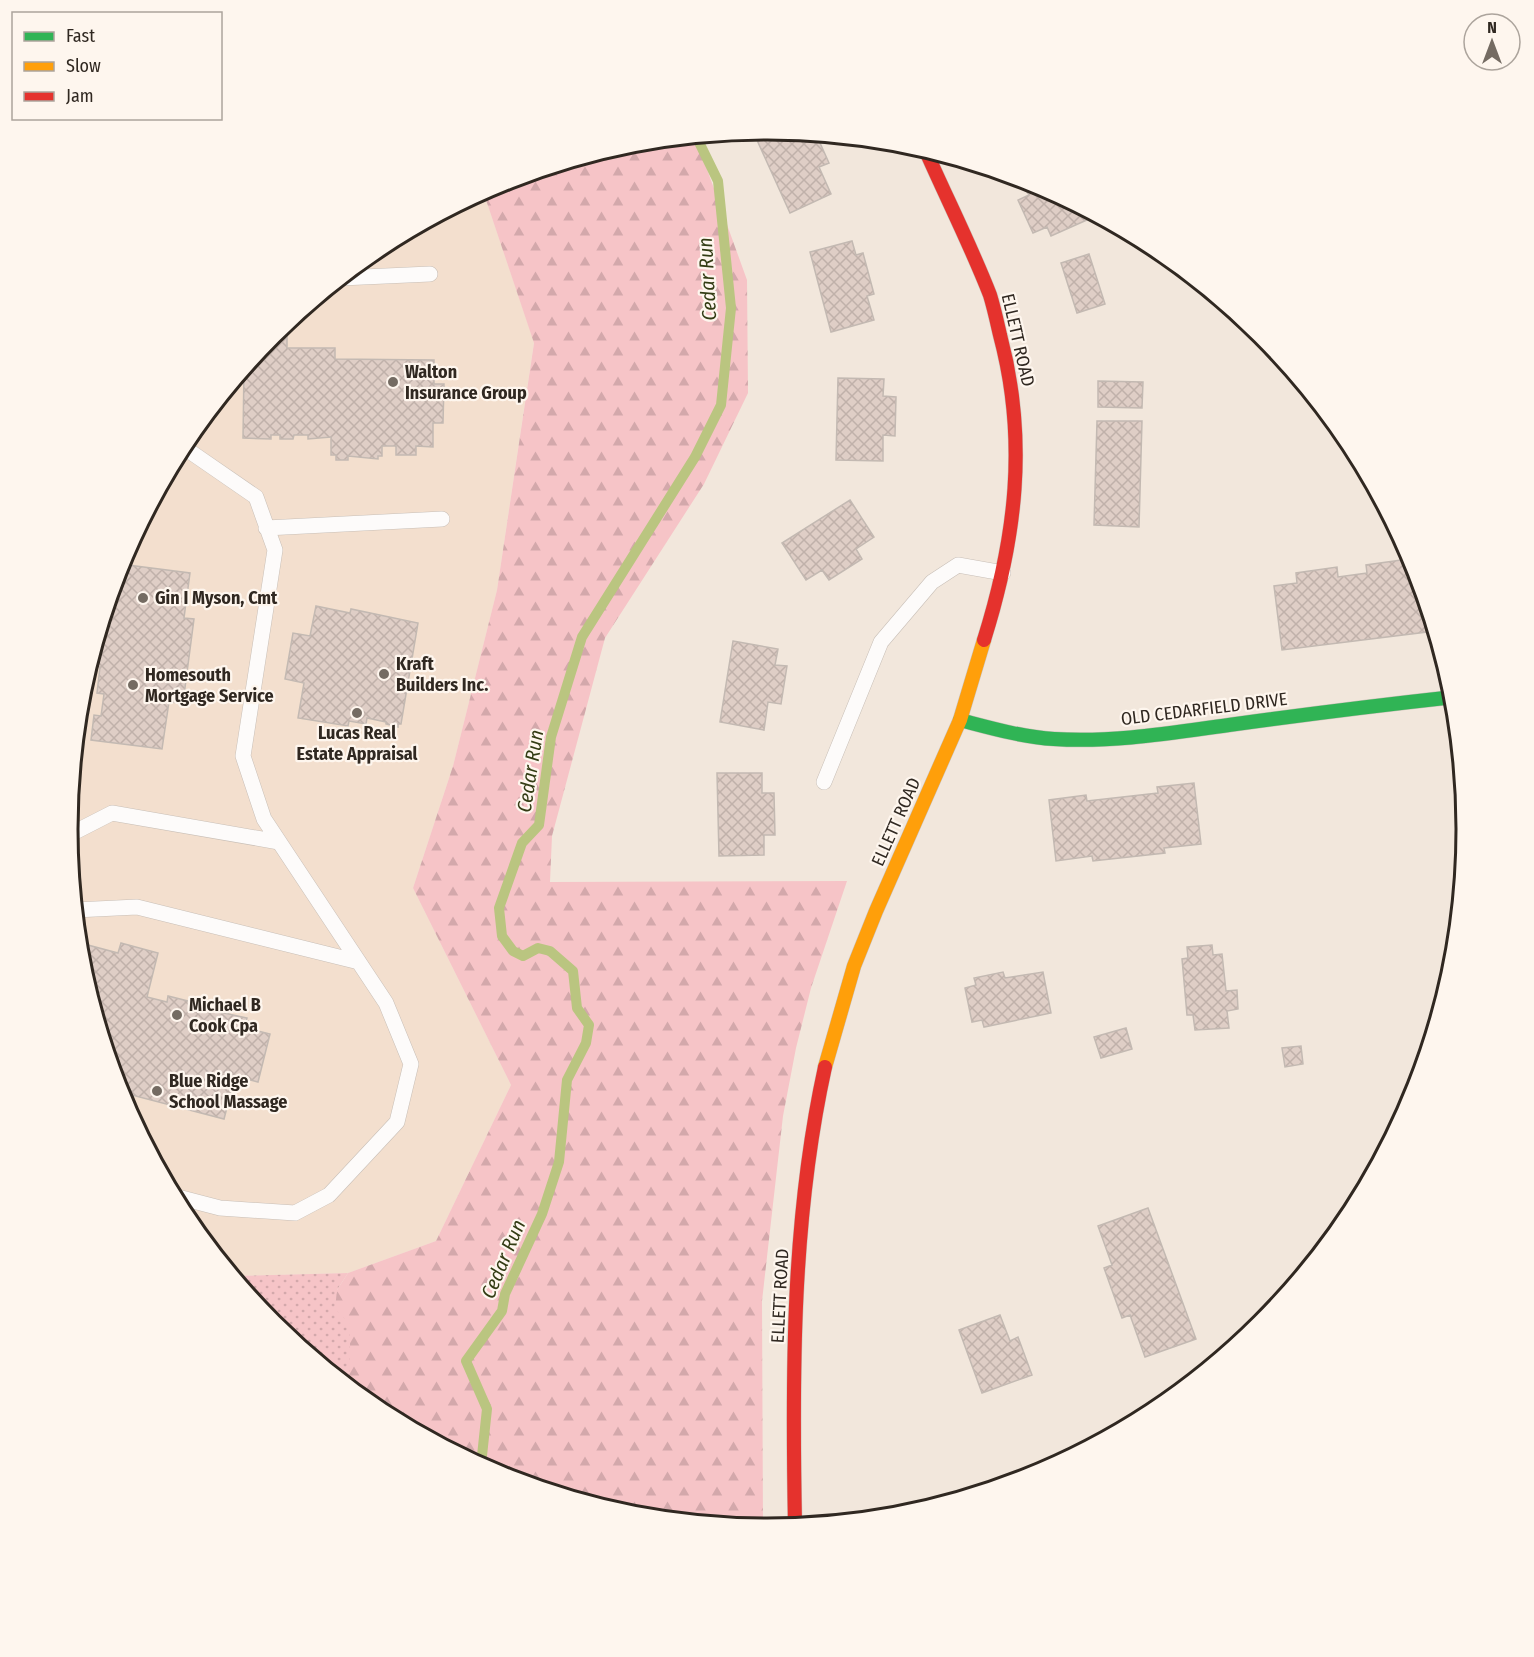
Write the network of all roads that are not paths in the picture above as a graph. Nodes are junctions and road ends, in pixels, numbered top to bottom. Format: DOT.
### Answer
graph roads {
  1 [pos="930,160"];
  2 [pos="430,274"];
  3 [pos="354,277"];
  4 [pos="190,452"];
  5 [pos="442,519"];
  6 [pos="266,528"];
  7 [pos="1003,573"];
  8 [pos="1444,698"];
  9 [pos="960,720"];
  10 [pos="824,782"];
  11 [pos="78,830"];
  12 [pos="279,842"];
  13 [pos="83,910"];
  14 [pos="359,962"];
  15 [pos="187,1199"];
  16 [pos="795,1517"];
  1 -- 7 [label="street, ELLETT ROAD"];
  2 -- 3 [label="lane"];
  4 -- 6 [label="lane"];
  5 -- 6 [label="lane"];
  6 -- 12 [label="lane"];
  7 -- 9 [label="street, ELLETT ROAD"];
  7 -- 10 [label="lane"];
  8 -- 9 [label="street, OLD CEDARFIELD DRIVE"];
  9 -- 16 [label="street, ELLETT ROAD"];
  11 -- 12 [label="lane"];
  12 -- 14 [label="lane"];
  13 -- 14 [label="lane"];
  14 -- 15 [label="lane"];
}
